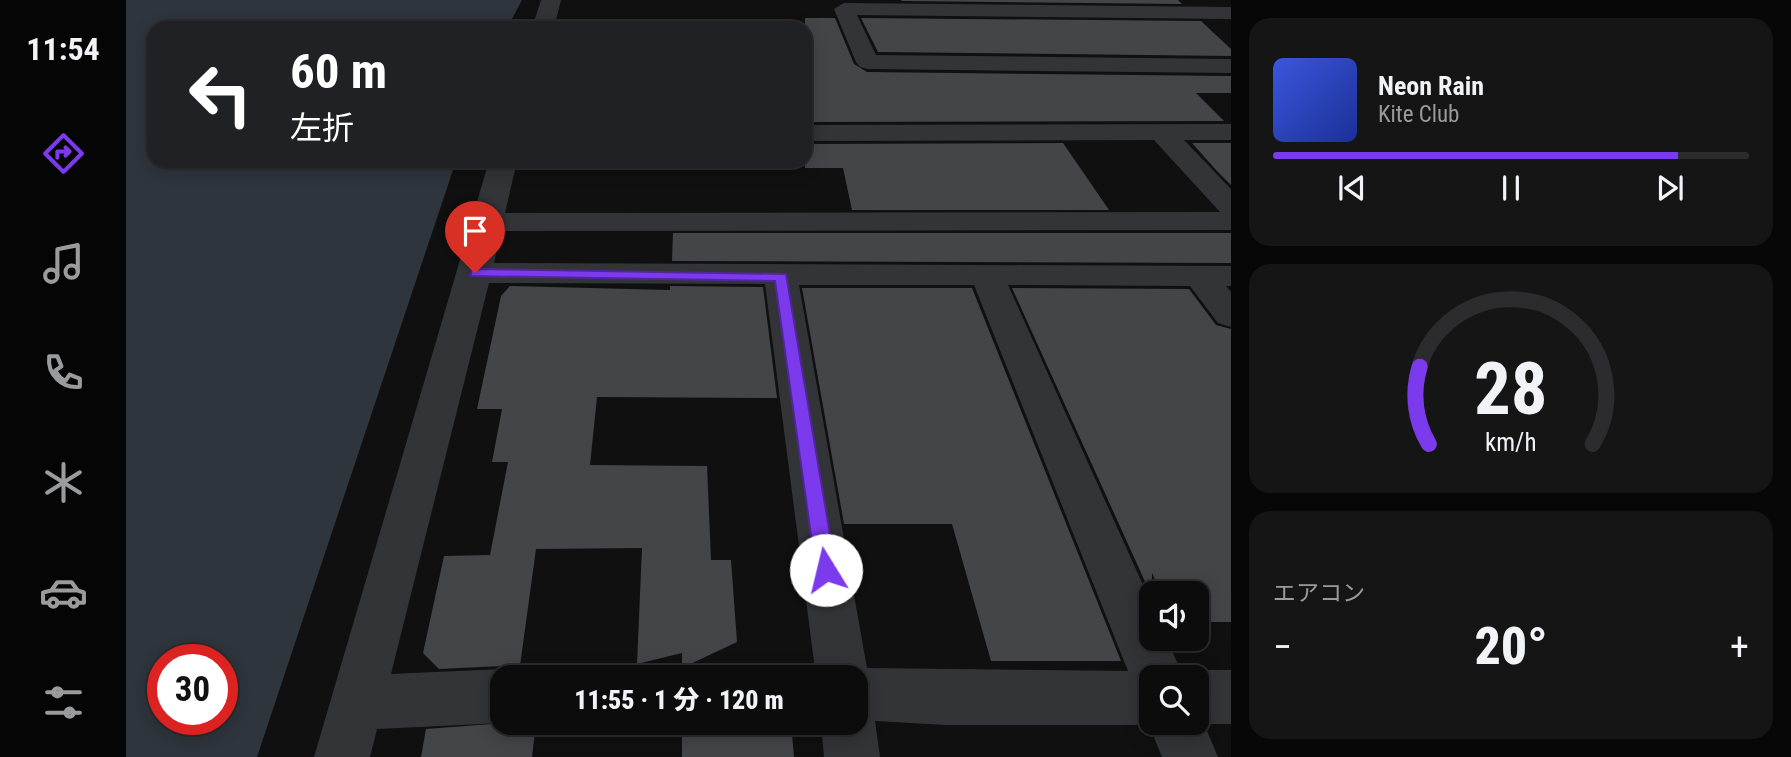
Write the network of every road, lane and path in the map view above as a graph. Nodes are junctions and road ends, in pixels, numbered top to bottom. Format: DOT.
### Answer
graph roads {
  1 [pos="551,0"];
  2 [pos="1231,13"];
  3 [pos="545,21"];
  4 [pos="1231,66"];
  5 [pos="1160,131"];
  6 [pos="1231,132"];
  7 [pos="812,133"];
  8 [pos="501,168"];
  9 [pos="1231,206"];
  10 [pos="1231,221"];
  11 [pos="488,222"];
  12 [pos="475,273"];
  13 [pos="1216,276"];
  14 [pos="781,277"];
  15 [pos="987,277"];
  16 [pos="1231,315"];
  17 [pos="840,665"];
  18 [pos="1152,665"];
  19 [pos="868,695"];
  20 [pos="490,697"];
  21 [pos="1231,697"];
  22 [pos="1139,698"];
  23 [pos="1209,698"];
  24 [pos="356,703"];
  25 [pos="849,735"];
  26 [pos="1181,735"];
  27 [pos="342,757"];
  28 [pos="852,757"];
  29 [pos="1190,757"];
  1 -- 3 [label="street"];
  2 -- 4 [label="street"];
  5 -- 6 [label="street"];
  5 -- 7 [label="street"];
  5 -- 9 [label="street"];
  8 -- 11 [label="street"];
  10 -- 11 [label="street"];
  11 -- 12 [label="street"];
  12 -- 14 [label="street"];
  12 -- 24 [label="street"];
  13 -- 15 [label="street"];
  13 -- 16 [label="street"];
  14 -- 15 [label="street"];
  14 -- 17 [label="street"];
  15 -- 18 [label="street"];
  19 -- 22 [label="street"];
  20 -- 24 [label="street"];
  21 -- 23 [label="street"];
  24 -- 27 [label="street"];
  25 -- 28 [label="street"];
  26 -- 29 [label="street"];
}
